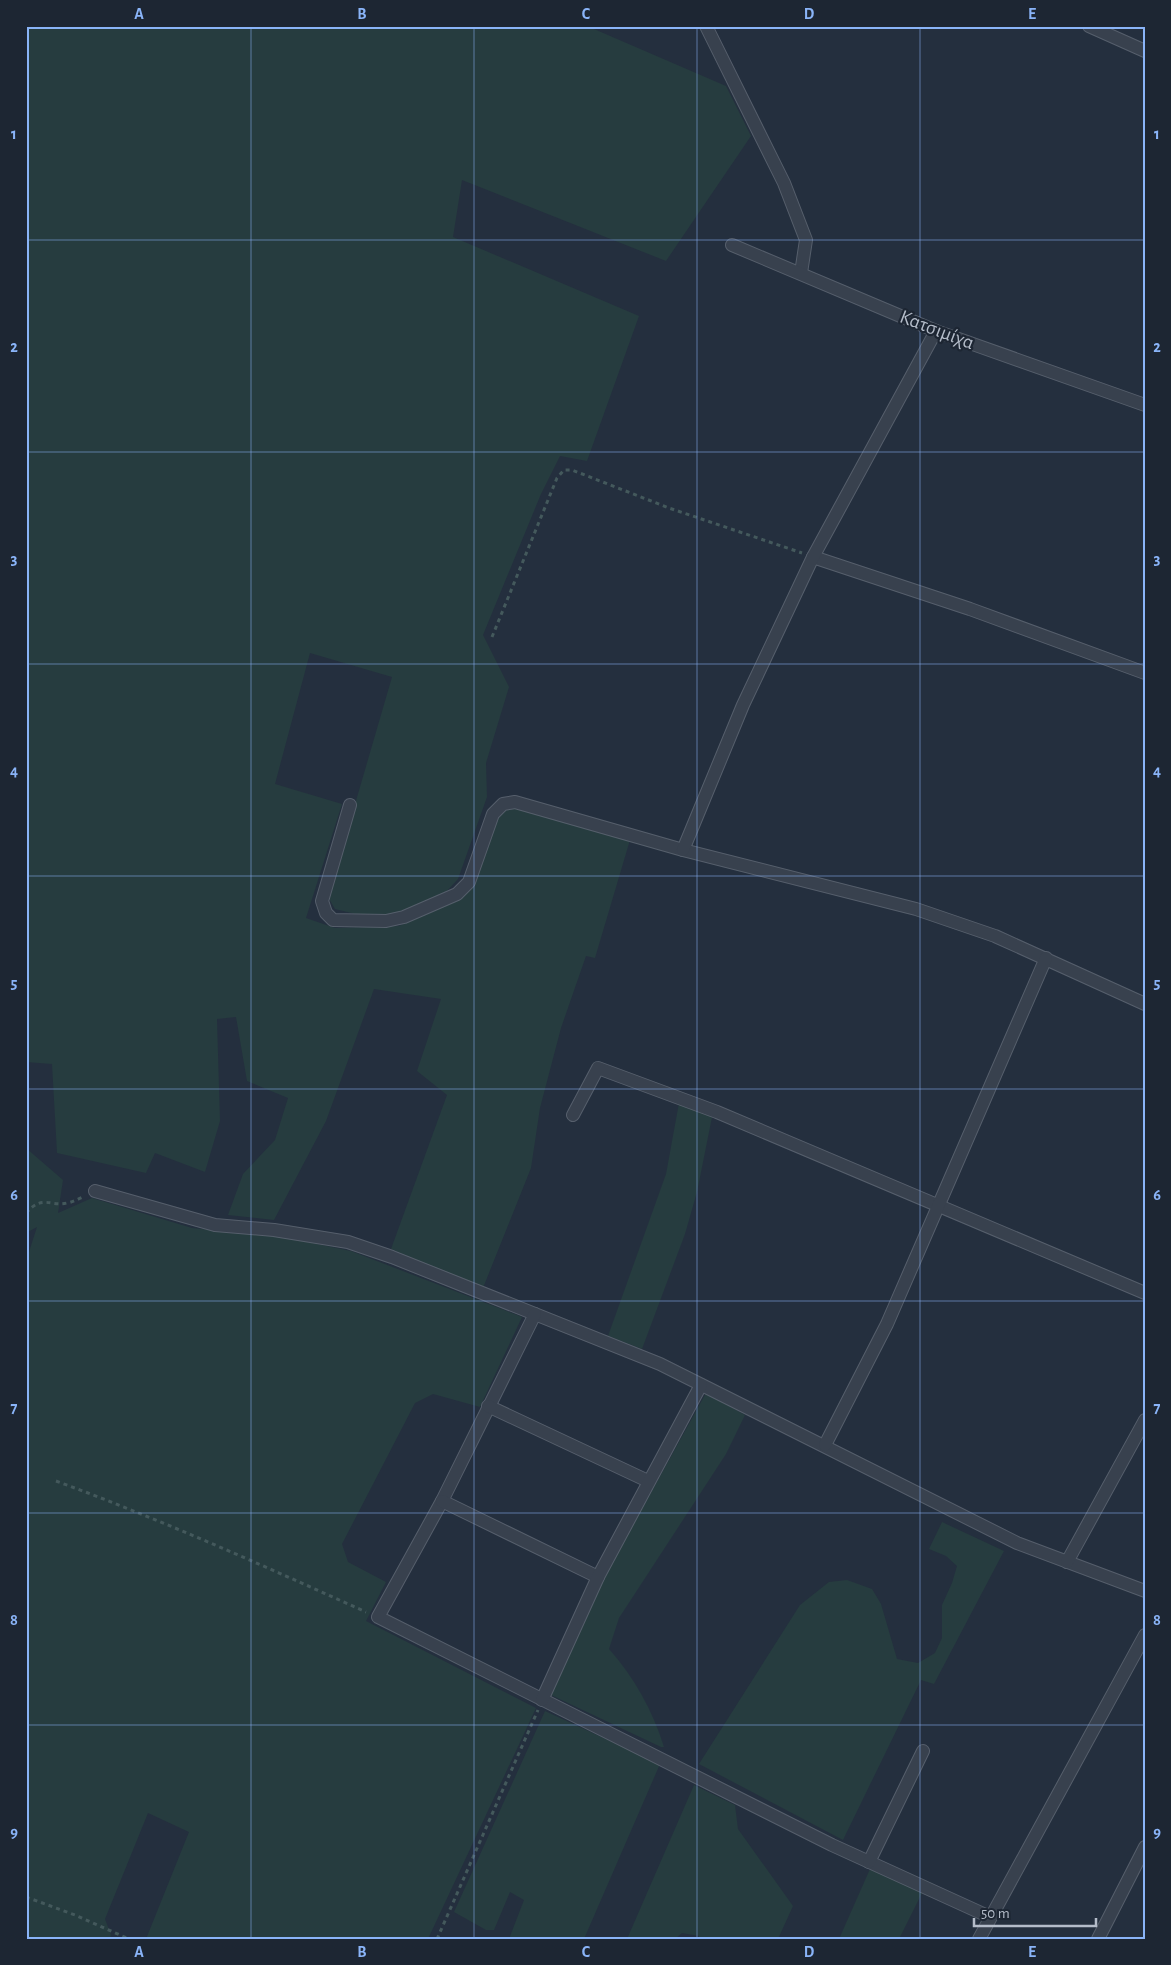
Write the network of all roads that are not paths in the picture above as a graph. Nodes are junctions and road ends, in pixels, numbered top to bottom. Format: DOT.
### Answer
graph roads {
  1 [pos="706,26"];
  2 [pos="1089,26"];
  3 [pos="1145,50"];
  4 [pos="732,245"];
  5 [pos="801,273"];
  6 [pos="936,331"];
  7 [pos="1145,405"];
  8 [pos="813,557"];
  9 [pos="1145,673"];
  10 [pos="350,805"];
  11 [pos="683,850"];
  12 [pos="1046,958"];
  13 [pos="1145,1004"];
  14 [pos="573,1116"];
  15 [pos="95,1191"];
  16 [pos="939,1207"];
  17 [pos="1145,1293"];
  18 [pos="535,1314"];
  19 [pos="701,1385"];
  20 [pos="488,1406"];
  21 [pos="1145,1420"];
  22 [pos="826,1445"];
  23 [pos="648,1481"];
  24 [pos="442,1501"];
  25 [pos="1067,1562"];
  26 [pos="598,1578"];
  27 [pos="1145,1591"];
  28 [pos="1145,1635"];
  29 [pos="542,1700"];
  30 [pos="924,1751"];
  31 [pos="1145,1847"];
  32 [pos="869,1862"];
  33 [pos="990,1917"];
  34 [pos="979,1939"];
  35 [pos="1098,1939"];
  1 -- 5 [label="street"];
  2 -- 3 [label="street"];
  4 -- 5 [label="street, Κατσιμίχα"];
  5 -- 6 [label="street, Κατσιμίχα"];
  6 -- 7 [label="street, Κατσιμίχα"];
  6 -- 8 [label="street"];
  8 -- 9 [label="street"];
  8 -- 11 [label="street"];
  10 -- 11 [label="street"];
  11 -- 12 [label="street"];
  12 -- 13 [label="street"];
  12 -- 16 [label="street"];
  14 -- 16 [label="street"];
  15 -- 18 [label="street"];
  16 -- 17 [label="street"];
  16 -- 22 [label="street"];
  18 -- 19 [label="street"];
  18 -- 20 [label="street"];
  19 -- 22 [label="street"];
  19 -- 23 [label="street"];
  20 -- 23 [label="street"];
  20 -- 24 [label="street"];
  21 -- 25 [label="street"];
  22 -- 25 [label="street"];
  23 -- 26 [label="street"];
  24 -- 26 [label="street"];
  24 -- 29 [label="street"];
  25 -- 27 [label="street"];
  26 -- 29 [label="street"];
  28 -- 33 [label="street"];
  29 -- 32 [label="street"];
  30 -- 32 [label="street"];
  31 -- 35 [label="street"];
  32 -- 33 [label="street"];
  33 -- 34 [label="street"];
}
